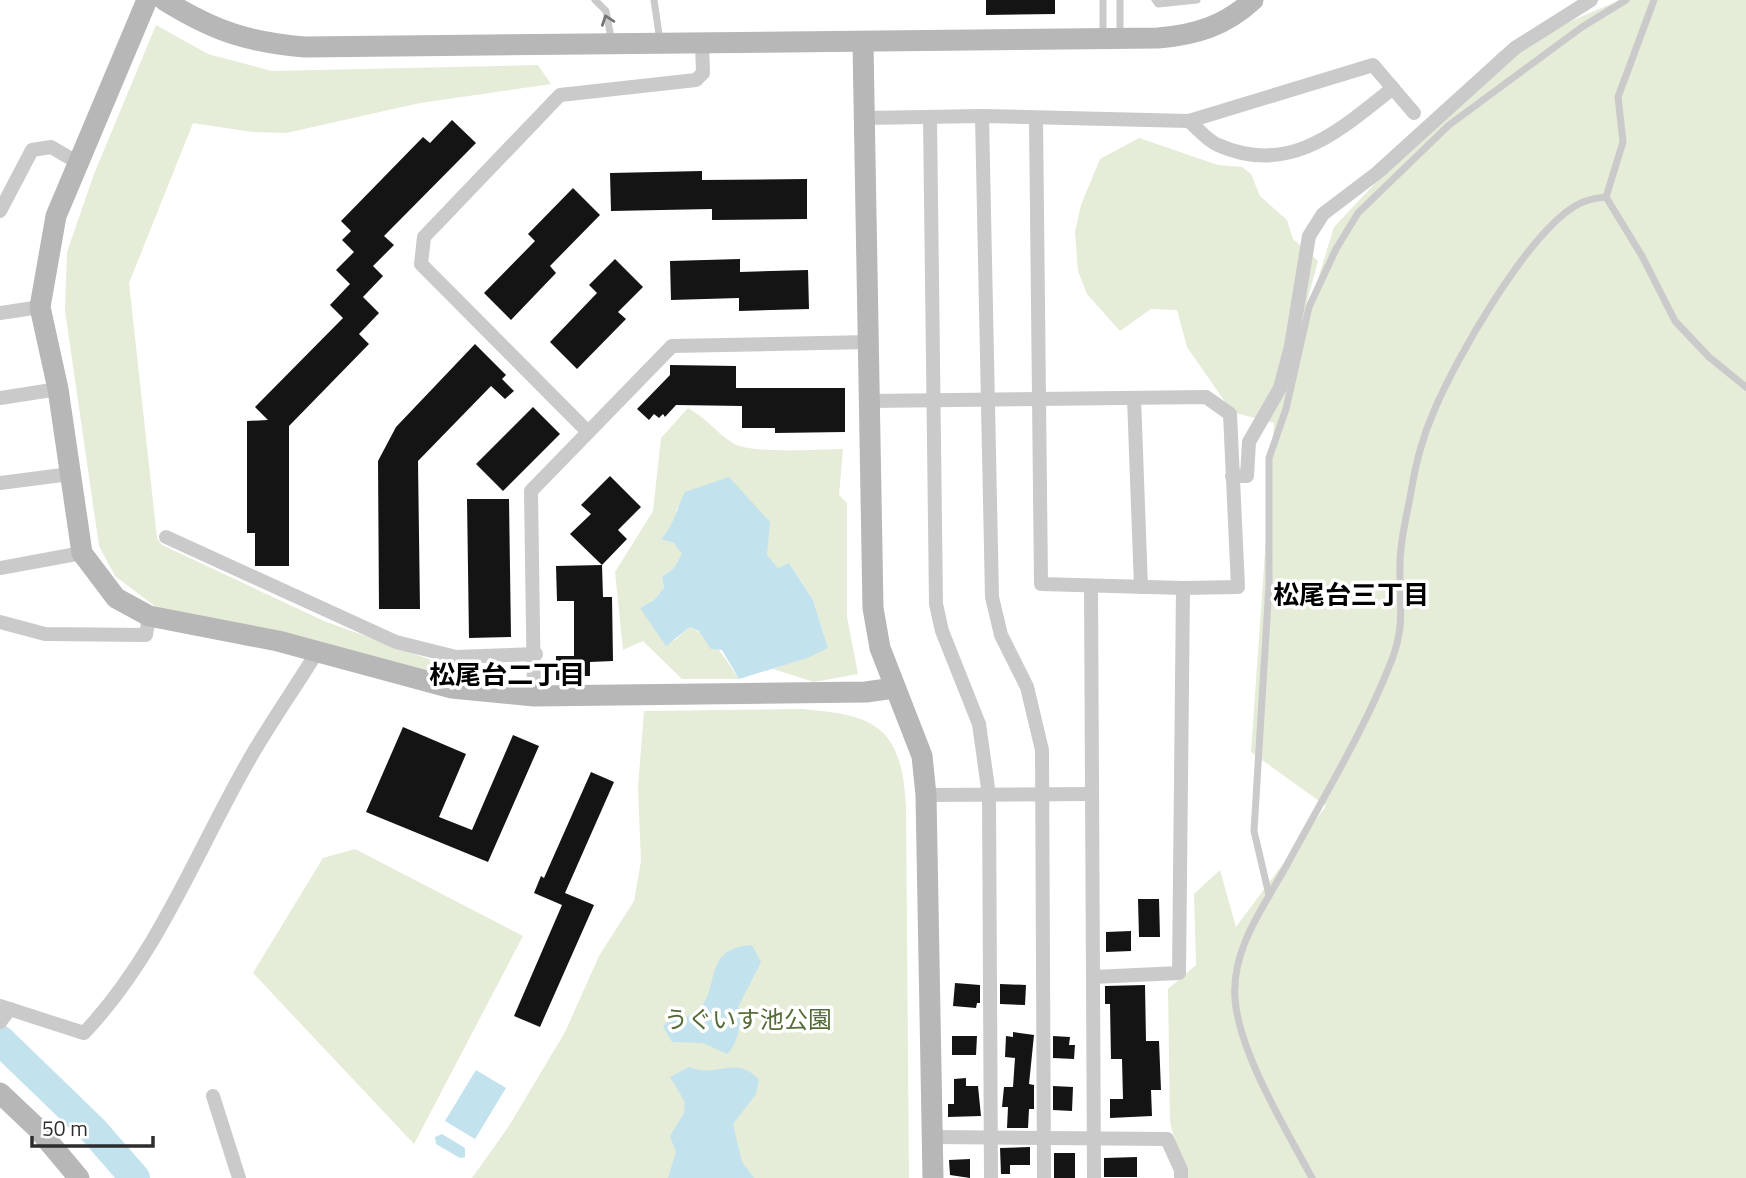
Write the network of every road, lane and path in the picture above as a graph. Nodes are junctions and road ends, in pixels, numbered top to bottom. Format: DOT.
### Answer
graph roads {
  1 [pos="148,0"];
  2 [pos="164,0"];
  3 [pos="595,0"];
  4 [pos="654,0"];
  5 [pos="1103,0"];
  6 [pos="1120,0"];
  7 [pos="1155,0"];
  8 [pos="1197,0"];
  9 [pos="1253,0"];
  10 [pos="1591,0"];
  11 [pos="1626,0"];
  12 [pos="1654,0"];
  13 [pos="1112,40"];
  14 [pos="702,42"];
  15 [pos="612,43"];
  16 [pos="660,43"];
  17 [pos="863,44"];
  18 [pos="1393,88"];
  19 [pos="1414,113"];
  20 [pos="982,116"];
  21 [pos="865,118"];
  22 [pos="930,118"];
  23 [pos="1036,118"];
  24 [pos="1189,121"];
  25 [pos="77,162"];
  26 [pos="1606,197"];
  27 [pos="0,211"];
  28 [pos="40,307"];
  29 [pos="0,313"];
  30 [pos="869,342"];
  31 [pos="1746,387"];
  32 [pos="58,389"];
  33 [pos="0,398"];
  34 [pos="1134,398"];
  35 [pos="1039,399"];
  36 [pos="989,400"];
  37 [pos="870,401"];
  38 [pos="936,401"];
  39 [pos="587,432"];
  40 [pos="70,474"];
  41 [pos="1232,476"];
  42 [pos="0,483"];
  43 [pos="166,537"];
  44 [pos="82,553"];
  45 [pos="0,568"];
  46 [pos="1091,586"];
  47 [pos="1140,587"];
  48 [pos="1182,588"];
  49 [pos="149,616"];
  50 [pos="0,622"];
  51 [pos="317,652"];
  52 [pos="536,654"];
  53 [pos="894,688"];
  54 [pos="534,696"];
  55 [pos="1042,794"];
  56 [pos="1092,794"];
  57 [pos="926,795"];
  58 [pos="989,795"];
  59 [pos="1269,895"];
  60 [pos="1093,977"];
  61 [pos="4,1013"];
  62 [pos="0,1093"];
  63 [pos="213,1096"];
  64 [pos="932,1137"];
  65 [pos="990,1138"];
  66 [pos="1044,1138"];
  67 [pos="1094,1139"];
  68 [pos="79,1178"];
  69 [pos="239,1178"];
  70 [pos="933,1178"];
  71 [pos="991,1178"];
  72 [pos="1044,1178"];
  73 [pos="1094,1178"];
  74 [pos="1181,1178"];
  75 [pos="1311,1178"];
  1 -- 25 [label="street"];
  2 -- 15 [label="street"];
  15 -- 3 [label="lane, one-way"];
  4 -- 16 [label="lane"];
  5 -- 13 [label="lane"];
  6 -- 13 [label="lane"];
  7 -- 8 [label="lane"];
  9 -- 13 [label="street"];
  10 -- 41 [label="street"];
  11 -- 59 [label="lane"];
  12 -- 26 [label="lane"];
  13 -- 17 [label="street"];
  14 -- 16 [label="street"];
  14 -- 17 [label="street"];
  14 -- 39 [label="street"];
  15 -- 16 [label="street"];
  17 -- 21 [label="street"];
  18 -- 19 [label="street"];
  18 -- 24 [label="street"];
  18 -- 24 [label="street"];
  20 -- 22 [label="street"];
  20 -- 23 [label="street"];
  20 -- 36 [label="street"];
  21 -- 22 [label="street"];
  21 -- 30 [label="street"];
  22 -- 38 [label="street"];
  23 -- 24 [label="street"];
  23 -- 35 [label="street"];
  25 -- 27 [label="street"];
  25 -- 28 [label="street"];
  26 -- 31 [label="lane"];
  26 -- 59 [label="lane"];
  28 -- 29 [label="street"];
  28 -- 32 [label="street"];
  30 -- 37 [label="street"];
  30 -- 39 [label="street"];
  32 -- 33 [label="street"];
  32 -- 40 [label="street"];
  34 -- 35 [label="street"];
  34 -- 41 [label="street"];
  34 -- 47 [label="street"];
  35 -- 36 [label="street"];
  35 -- 46 [label="street"];
  36 -- 38 [label="street"];
  36 -- 55 [label="street"];
  37 -- 38 [label="street"];
  37 -- 53 [label="street"];
  38 -- 58 [label="street"];
  39 -- 52 [label="street"];
  40 -- 42 [label="street"];
  40 -- 44 [label="street"];
  41 -- 48 [label="street"];
  43 -- 52 [label="street"];
  44 -- 45 [label="street"];
  44 -- 49 [label="street"];
  46 -- 47 [label="street"];
  46 -- 56 [label="street"];
  47 -- 48 [label="street"];
  48 -- 60 [label="street"];
  49 -- 50 [label="street"];
  49 -- 51 [label="street"];
  51 -- 54 [label="street"];
  51 -- 61 [label="street"];
  52 -- 54 [label="street"];
  53 -- 54 [label="street"];
  53 -- 57 [label="street"];
  55 -- 56 [label="street"];
  55 -- 58 [label="street"];
  55 -- 66 [label="street"];
  56 -- 60 [label="street"];
  57 -- 58 [label="street"];
  57 -- 64 [label="street"];
  58 -- 65 [label="street"];
  59 -- 75 [label="lane"];
  60 -- 67 [label="street"];
  62 -- 68 [label="street"];
  63 -- 69 [label="street"];
  64 -- 65 [label="street"];
  64 -- 70 [label="street"];
  65 -- 66 [label="street"];
  65 -- 71 [label="street"];
  66 -- 67 [label="street"];
  66 -- 72 [label="street"];
  67 -- 73 [label="street"];
  67 -- 74 [label="street"];
}
